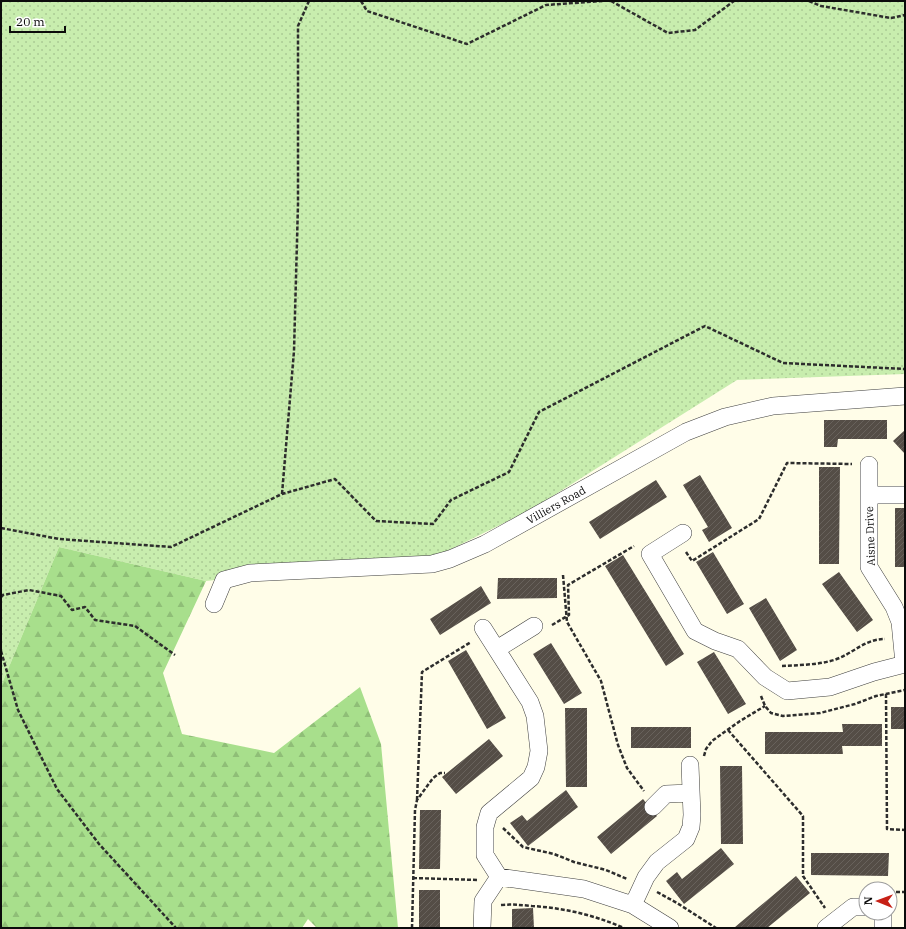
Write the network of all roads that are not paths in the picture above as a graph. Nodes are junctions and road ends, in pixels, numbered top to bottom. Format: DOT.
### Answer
graph roads {
  1 [pos="905,396"];
  2 [pos="869,465"];
  3 [pos="869,495"];
  4 [pos="905,495"];
  5 [pos="680,535"];
  6 [pos="214,604"];
  7 [pos="534,626"];
  8 [pos="484,630"];
  9 [pos="497,649"];
  10 [pos="904,664"];
  11 [pos="690,765"];
  12 [pos="690,793"];
  13 [pos="654,805"];
  14 [pos="499,877"];
  15 [pos="633,905"];
  16 [pos="858,907"];
  17 [pos="831,924"];
  18 [pos="482,928"];
  19 [pos="669,928"];
  1 -- 6 [label="street, Villiers Road"];
  2 -- 3 [label="street, Aisne Drive"];
  3 -- 4 [label="street, Aisne Drive"];
  3 -- 10 [label="street, Aisne Drive"];
  5 -- 10 [label="street"];
  7 -- 9 [label="street"];
  8 -- 9 [label="street"];
  9 -- 14 [label="street"];
  11 -- 12 [label="street"];
  12 -- 13 [label="street"];
  12 -- 15 [label="street"];
  14 -- 15 [label="street"];
  14 -- 18 [label="street"];
  15 -- 19 [label="street"];
  16 -- 17 [label="street"];
}
